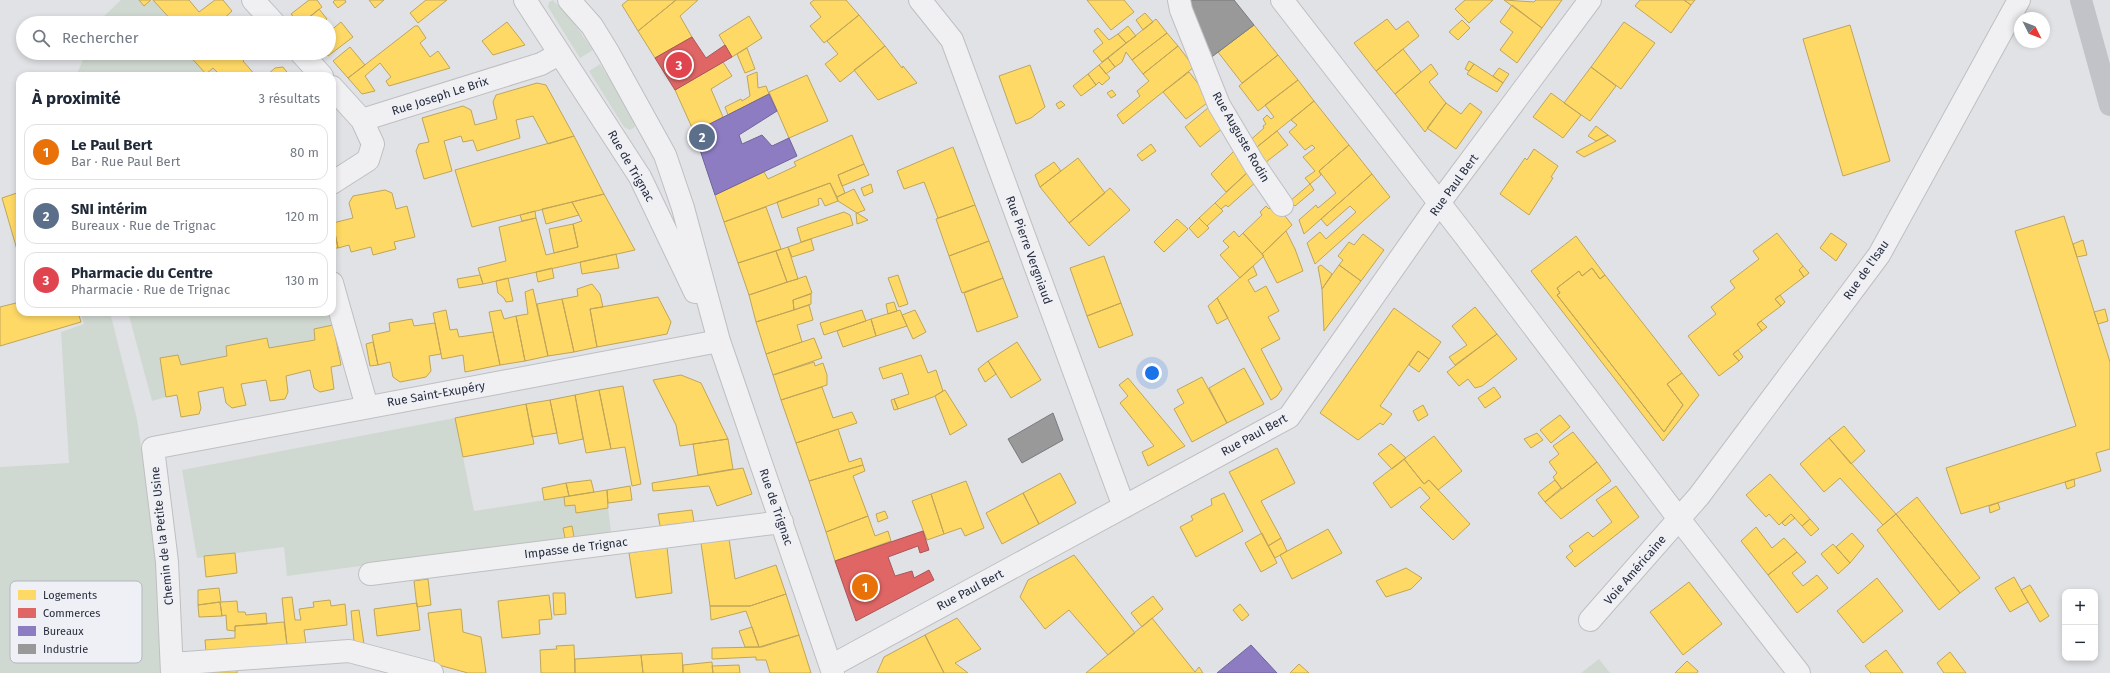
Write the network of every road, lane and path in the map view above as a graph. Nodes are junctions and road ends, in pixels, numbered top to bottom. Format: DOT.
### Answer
graph roads {
  1 [pos="253,0"];
  2 [pos="525,0"];
  3 [pos="569,0"];
  4 [pos="920,0"];
  5 [pos="1179,0"];
  6 [pos="1282,0"];
  7 [pos="1590,0"];
  8 [pos="2019,0"];
  9 [pos="2081,0"];
  10 [pos="268,16"];
  11 [pos="560,54"];
  12 [pos="307,60"];
  13 [pos="318,72"];
  14 [pos="336,91"];
  15 [pos="2110,105"];
  16 [pos="362,120"];
  17 [pos="336,180"];
  18 [pos="1439,203"];
  19 [pos="1282,205"];
  20 [pos="336,297"];
  21 [pos="719,341"];
  22 [pos="367,407"];
  23 [pos="153,448"];
  24 [pos="1124,507"];
  25 [pos="1679,519"];
  26 [pos="782,522"];
  27 [pos="370,574"];
  28 [pos="1590,620"];
  29 [pos="172,668"];
  30 [pos="832,669"];
  31 [pos="432,673"];
  32 [pos="1799,673"];
  1 -- 10 [label="street"];
  2 -- 11 [label="street, Rue de Trignac"];
  3 -- 21 [label="street, Rue de Trignac"];
  4 -- 24 [label="street, Rue Pierre Vergniaud"];
  5 -- 19 [label="street, Rue Auguste Rodin"];
  6 -- 18 [label="street"];
  7 -- 18 [label="street, Rue Paul Bert"];
  8 -- 25 [label="street, Rue de l'Isau"];
  9 -- 15 [label="main road"];
  11 -- 16 [label="street, Rue Joseph Le Brix"];
  11 -- 21 [label="street, Rue de Trignac"];
  12 -- 13 [label="street"];
  14 -- 16 [label="street"];
  16 -- 17 [label="street"];
  18 -- 24 [label="street, Rue Paul Bert"];
  18 -- 25 [label="street"];
  20 -- 22 [label="street"];
  21 -- 22 [label="street, Rue Saint-Exupéry"];
  21 -- 26 [label="street, Rue de Trignac"];
  22 -- 23 [label="street, Rue Saint-Exupéry"];
  23 -- 29 [label="street, Chemin de la Petite Usine"];
  24 -- 30 [label="street, Rue Paul Bert"];
  25 -- 28 [label="street, Voie Américaine"];
  25 -- 32 [label="street"];
  26 -- 27 [label="street, Impasse de Trignac"];
  26 -- 30 [label="street, Rue de Trignac"];
  29 -- 31 [label="street"];
}
